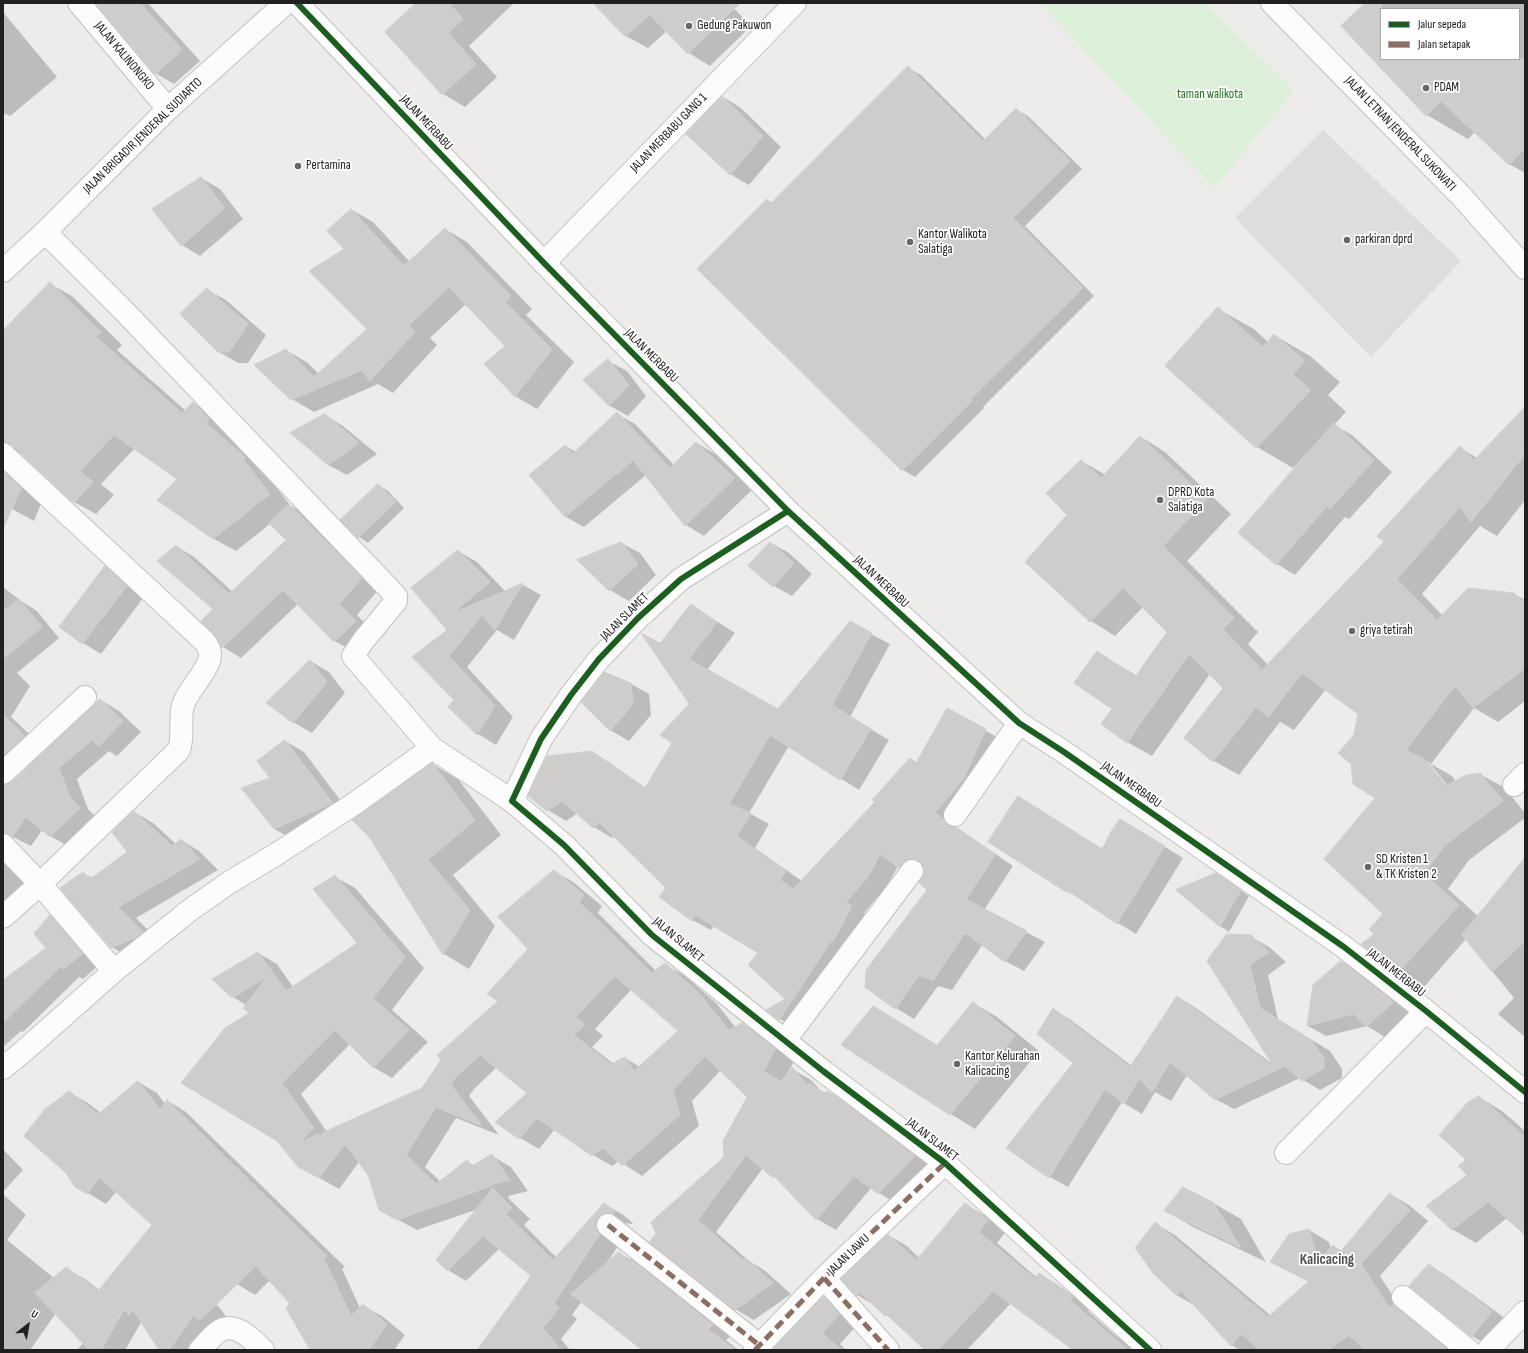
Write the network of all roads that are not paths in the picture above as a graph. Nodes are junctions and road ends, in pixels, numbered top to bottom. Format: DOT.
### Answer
graph roads {
  1 [pos="80,3"];
  2 [pos="286,3"];
  3 [pos="297,3"];
  4 [pos="795,3"];
  5 [pos="1272,3"];
  6 [pos="168,109"];
  7 [pos="45,232"];
  8 [pos="544,263"];
  9 [pos="1525,268"];
  10 [pos="3,271"];
  11 [pos="3,454"];
  12 [pos="788,511"];
  13 [pos="85,697"];
  14 [pos="1019,723"];
  15 [pos="432,748"];
  16 [pos="3,773"];
  17 [pos="512,801"];
  18 [pos="955,815"];
  19 [pos="3,845"];
  20 [pos="912,871"];
  21 [pos="40,884"];
  22 [pos="3,917"];
  23 [pos="114,971"];
  24 [pos="1426,1011"];
  25 [pos="785,1040"];
  26 [pos="3,1068"];
  27 [pos="1525,1092"];
  28 [pos="1286,1153"];
  29 [pos="945,1163"];
  30 [pos="608,1225"];
  31 [pos="824,1278"];
  32 [pos="1403,1297"];
  33 [pos="1525,1312"];
  34 [pos="757,1348"];
  35 [pos="200,1350"];
  36 [pos="263,1350"];
  37 [pos="888,1350"];
  38 [pos="1150,1350"];
  39 [pos="1468,1350"];
  40 [pos="1488,1350"];
  1 -- 6 [label="street, JALAN KALINONGKO"];
  2 -- 6 [label="street, JALAN BRIGADIR JENDERAL SUDIARTO"];
  3 -- 8 [label="street, JALAN MERBABU"];
  4 -- 8 [label="street, JALAN MERBABU GANG 1"];
  5 -- 9 [label="street, JALAN LETNAN JENDERAL SUKOWATI"];
  6 -- 7 [label="street, JALAN BRIGADIR JENDERAL SUDIARTO"];
  7 -- 10 [label="street, JALAN BRIGADIR JENDERAL SUDIARTO"];
  7 -- 15 [label="street"];
  8 -- 12 [label="street, JALAN MERBABU"];
  11 -- 21 [label="street"];
  12 -- 14 [label="street, JALAN MERBABU"];
  12 -- 17 [label="street, JALAN SLAMET"];
  13 -- 16 [label="street"];
  14 -- 18 [label="street"];
  14 -- 24 [label="street, JALAN MERBABU"];
  15 -- 17 [label="street"];
  15 -- 23 [label="street"];
  17 -- 25 [label="street, JALAN SLAMET"];
  19 -- 21 [label="street"];
  20 -- 25 [label="street"];
  21 -- 22 [label="street"];
  21 -- 23 [label="street"];
  23 -- 26 [label="street"];
  24 -- 27 [label="street, JALAN MERBABU"];
  24 -- 28 [label="street"];
  25 -- 29 [label="street, JALAN SLAMET"];
  29 -- 31 [label="street, JALAN LAWU"];
  29 -- 38 [label="street, JALAN SLAMET"];
  30 -- 34 [label="street"];
  31 -- 34 [label="street, JALAN LAWU"];
  31 -- 37 [label="street"];
  32 -- 39 [label="street"];
  33 -- 40 [label="street"];
  35 -- 36 [label="street"];
}
